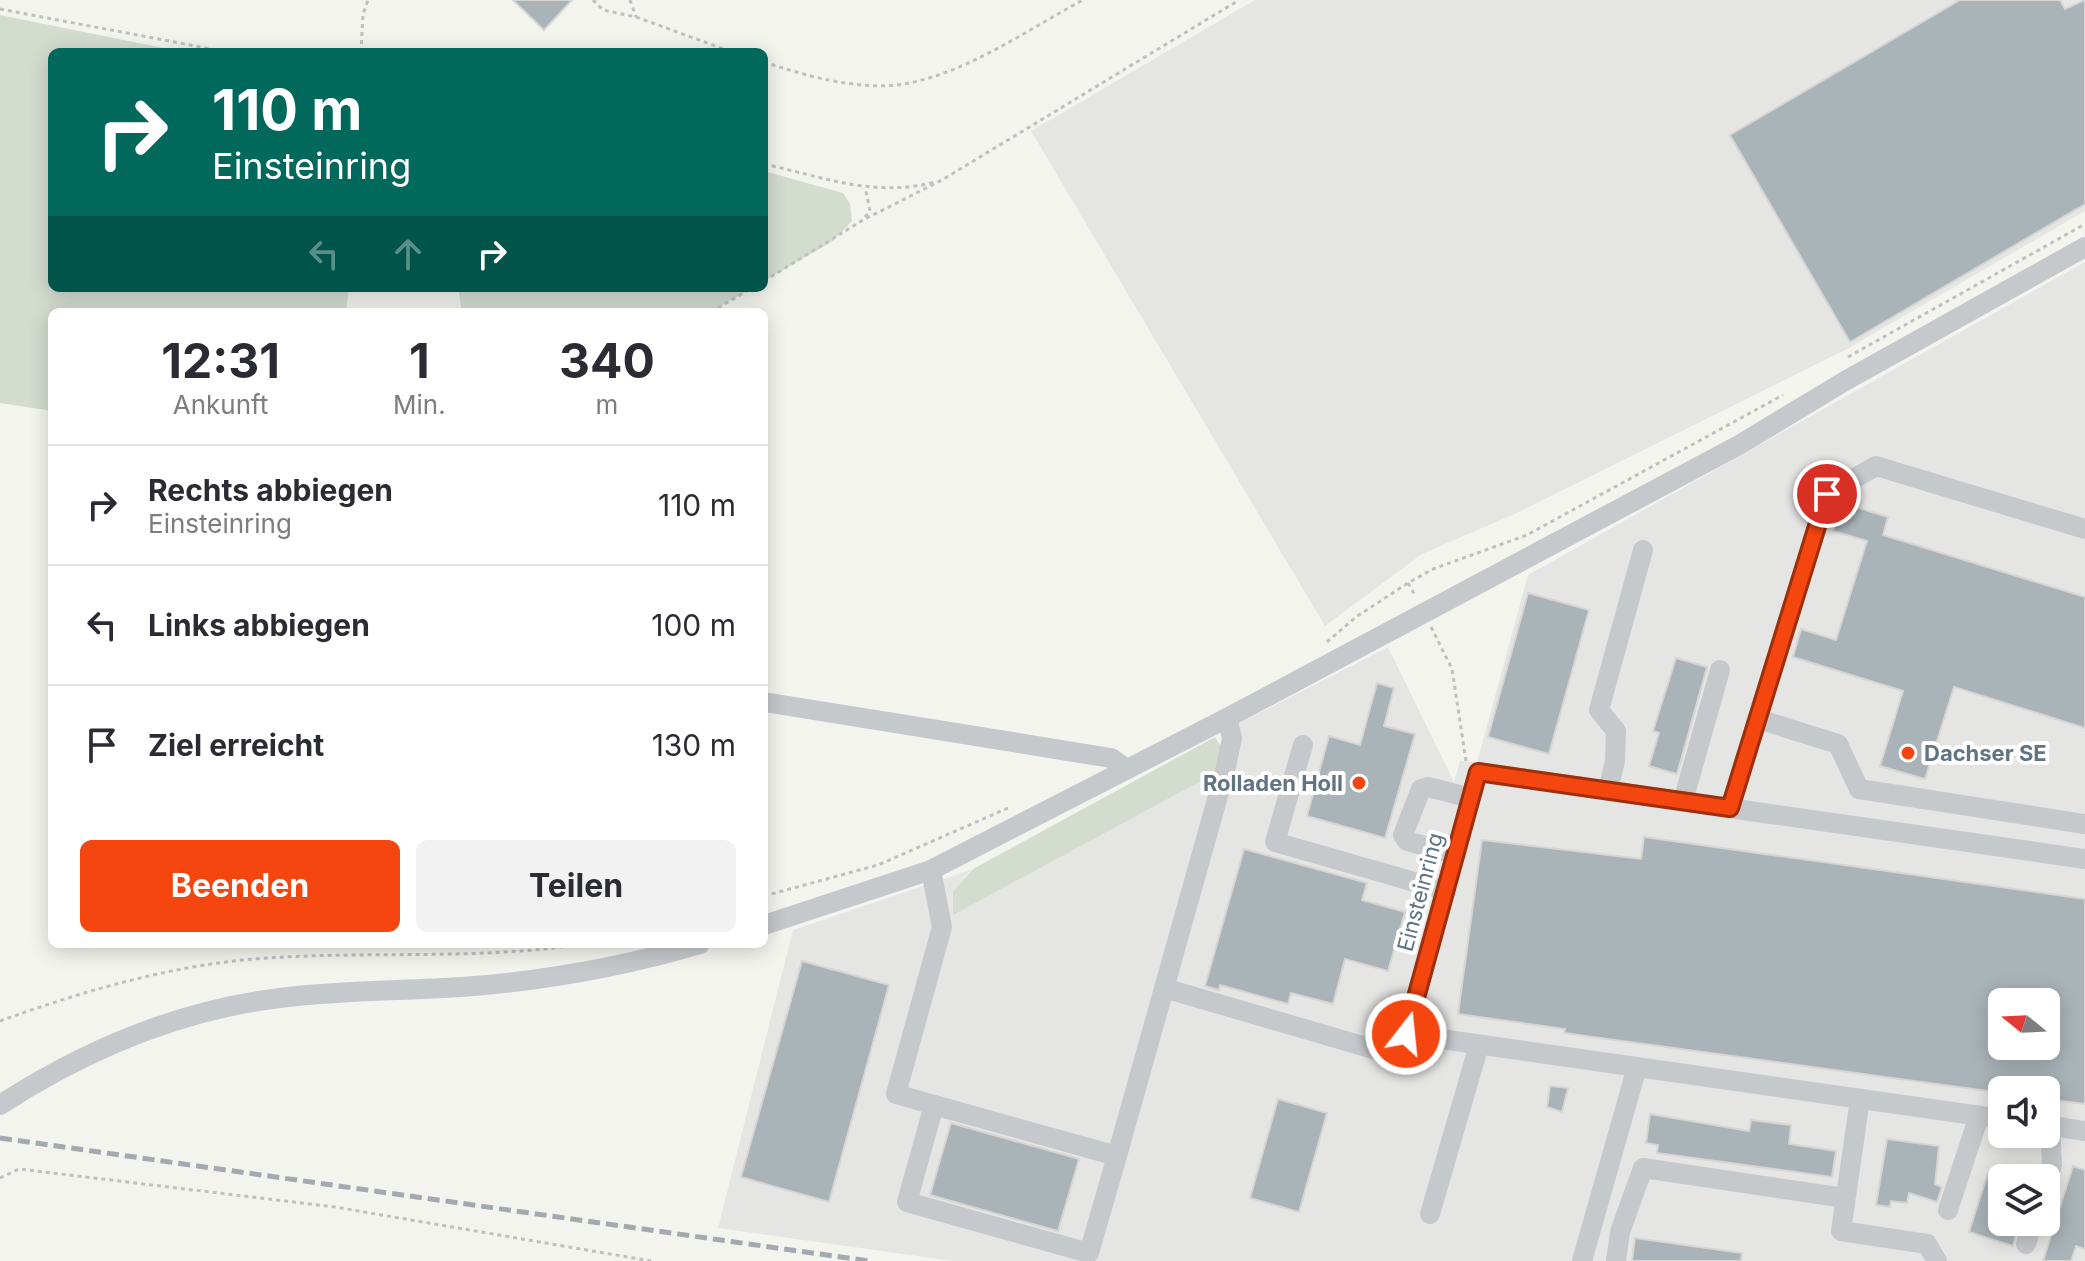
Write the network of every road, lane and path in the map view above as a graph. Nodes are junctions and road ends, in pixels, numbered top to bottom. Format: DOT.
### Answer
graph roads {
  1 [pos="368,0"];
  2 [pos="593,0"];
  3 [pos="630,0"];
  4 [pos="1083,0"];
  5 [pos="1239,0"];
  6 [pos="0,9"];
  7 [pos="636,17"];
  8 [pos="206,48"];
  9 [pos="361,48"];
  10 [pos="721,48"];
  11 [pos="768,63"];
  12 [pos="768,165"];
  13 [pos="942,180"];
  14 [pos="865,189"];
  15 [pos="863,220"];
  16 [pos="2085,224"];
  17 [pos="2085,247"];
  18 [pos="768,279"];
  19 [pos="745,292"];
  20 [pos="718,308"];
  21 [pos="1848,356"];
  22 [pos="1796,388"];
  23 [pos="2085,529"];
  24 [pos="1643,550"];
  25 [pos="1408,583"];
  26 [pos="1419,603"];
  27 [pos="1431,627"];
  28 [pos="1325,644"];
  29 [pos="1720,670"];
  30 [pos="768,703"];
  31 [pos="1227,718"];
  32 [pos="1758,719"];
  33 [pos="1303,745"];
  34 [pos="1125,768"];
  35 [pos="1478,772"];
  36 [pos="1608,791"];
  37 [pos="1471,798"];
  38 [pos="1683,801"];
  39 [pos="1015,805"];
  40 [pos="1730,808"];
  41 [pos="2085,824"];
  42 [pos="1456,855"];
  43 [pos="2085,859"];
  44 [pos="931,870"];
  45 [pos="1446,891"];
  46 [pos="768,895"];
  47 [pos="768,924"];
  48 [pos="538,948"];
  49 [pos="682,948"];
  50 [pos="1164,988"];
  51 [pos="0,1021"];
  52 [pos="1406,1034"];
  53 [pos="1479,1045"];
  54 [pos="1637,1067"];
  55 [pos="1860,1099"];
  56 [pos="0,1105"];
  57 [pos="934,1105"];
  58 [pos="1979,1116"];
  59 [pos="1988,1117"];
  60 [pos="2060,1127"];
  61 [pos="2085,1131"];
  62 [pos="1117,1156"];
  63 [pos="0,1178"];
  64 [pos="1845,1198"];
  65 [pos="1948,1210"];
  66 [pos="1430,1214"];
  67 [pos="2029,1236"];
  68 [pos="2026,1244"];
  69 [pos="651,1261"];
  70 [pos="1582,1261"];
  71 [pos="1616,1261"];
  72 [pos="1937,1261"];
  1 -- 9 [label="path"];
  2 -- 7 [label="path"];
  3 -- 7 [label="path"];
  4 -- 11 [label="path"];
  5 -- 13 [label="path"];
  6 -- 8 [label="path"];
  7 -- 10 [label="path"];
  12 -- 14 [label="path"];
  13 -- 14 [label="path"];
  13 -- 15 [label="path"];
  14 -- 15 [label="path"];
  15 -- 18 [label="path"];
  16 -- 21 [label="path"];
  17 -- 31 [label="street"];
  19 -- 20 [label="path"];
  22 -- 25 [label="path"];
  23 -- 32 [label="street"];
  24 -- 36 [label="street"];
  25 -- 26 [label="path"];
  25 -- 28 [label="path"];
  27 -- 35 [label="path"];
  29 -- 38 [label="street"];
  30 -- 34 [label="street"];
  31 -- 34 [label="street"];
  31 -- 50 [label="street"];
  32 -- 40 [label="street"];
  32 -- 41 [label="street"];
  33 -- 45 [label="street"];
  34 -- 44 [label="street"];
  35 -- 36 [label="street"];
  35 -- 37 [label="street, Einsteinring"];
  36 -- 38 [label="street"];
  37 -- 42 [label="street, Einsteinring"];
  37 -- 42 [label="street"];
  38 -- 40 [label="street"];
  39 -- 46 [label="path"];
  40 -- 43 [label="street"];
  42 -- 45 [label="street, Einsteinring"];
  44 -- 47 [label="street"];
  44 -- 57 [label="street"];
  45 -- 52 [label="street, Einsteinring"];
  48 -- 51 [label="path"];
  49 -- 56 [label="street"];
  50 -- 52 [label="street"];
  50 -- 62 [label="street"];
  52 -- 53 [label="street"];
  53 -- 54 [label="street"];
  53 -- 66 [label="street"];
  54 -- 55 [label="street"];
  54 -- 70 [label="street"];
  55 -- 58 [label="street"];
  55 -- 64 [label="street"];
  57 -- 62 [label="street"];
  57 -- 62 [label="street"];
  58 -- 59 [label="street"];
  58 -- 65 [label="street"];
  60 -- 61 [label="street"];
  63 -- 69 [label="path"];
  64 -- 71 [label="street"];
  64 -- 72 [label="street"];
  67 -- 68 [label="street"];
}
